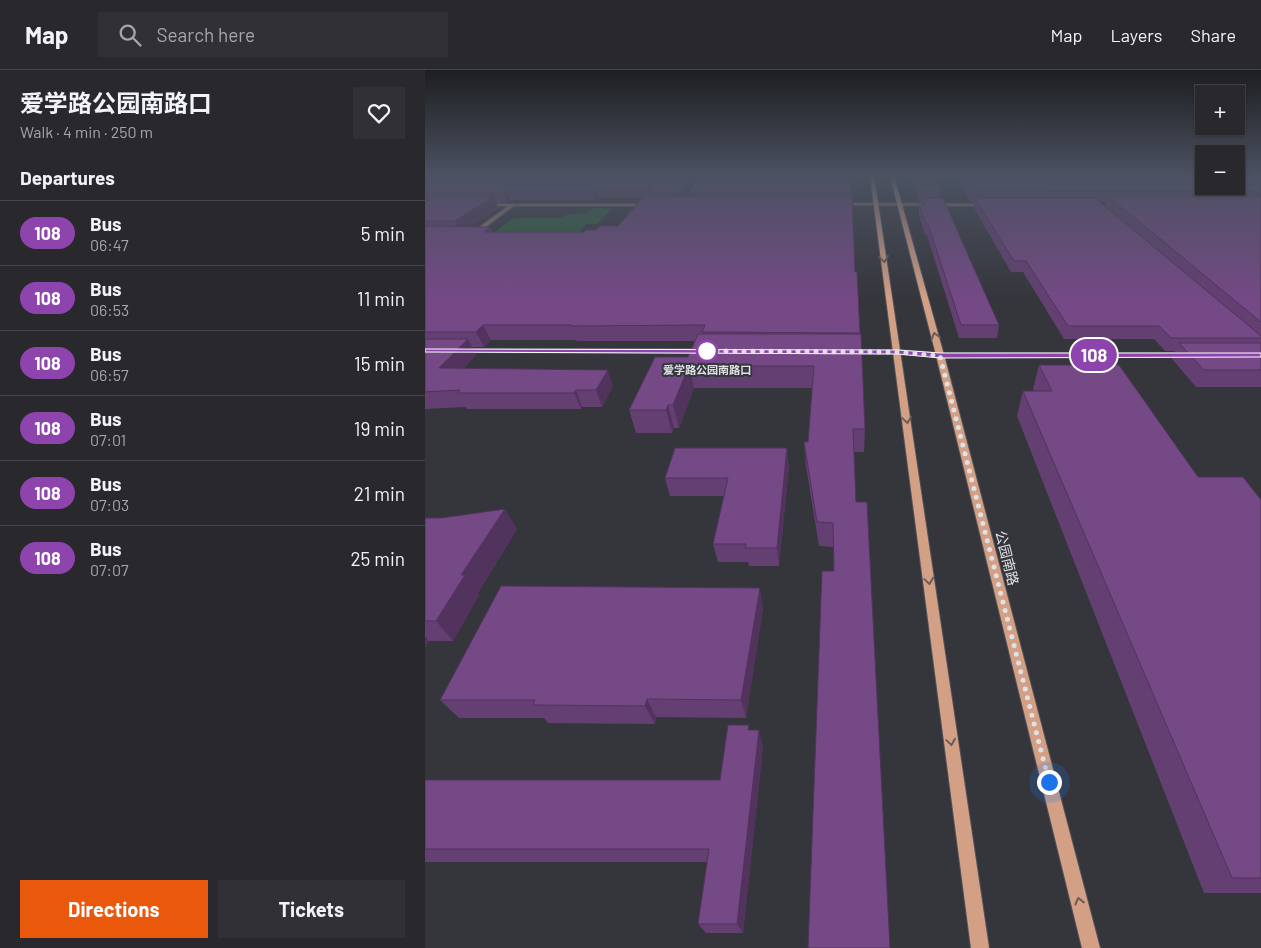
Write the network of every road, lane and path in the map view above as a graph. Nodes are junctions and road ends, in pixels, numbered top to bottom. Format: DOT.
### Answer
graph roads {
  1 [pos="496,217"];
  2 [pos="879,217"];
  3 [pos="902,217"];
  4 [pos="470,236"];
  5 [pos="455,351"];
  6 [pos="713,351"];
  7 [pos="839,352"];
  8 [pos="898,352"];
  9 [pos="1192,355"];
  10 [pos="940,356"];
  11 [pos="980,948"];
  12 [pos="1091,948"];
  1 -- 4 [label="street"];
  2 -- 8 [label="main road, one-way"];
  10 -- 3 [label="main road, 公园南路, one-way"];
  5 -- 6 [label="street"];
  7 -- 8 [label="street"];
  8 -- 10 [label="street"];
  8 -- 11 [label="main road, one-way"];
  9 -- 10 [label="street"];
  12 -- 10 [label="main road, 公园南路, one-way"];
}
